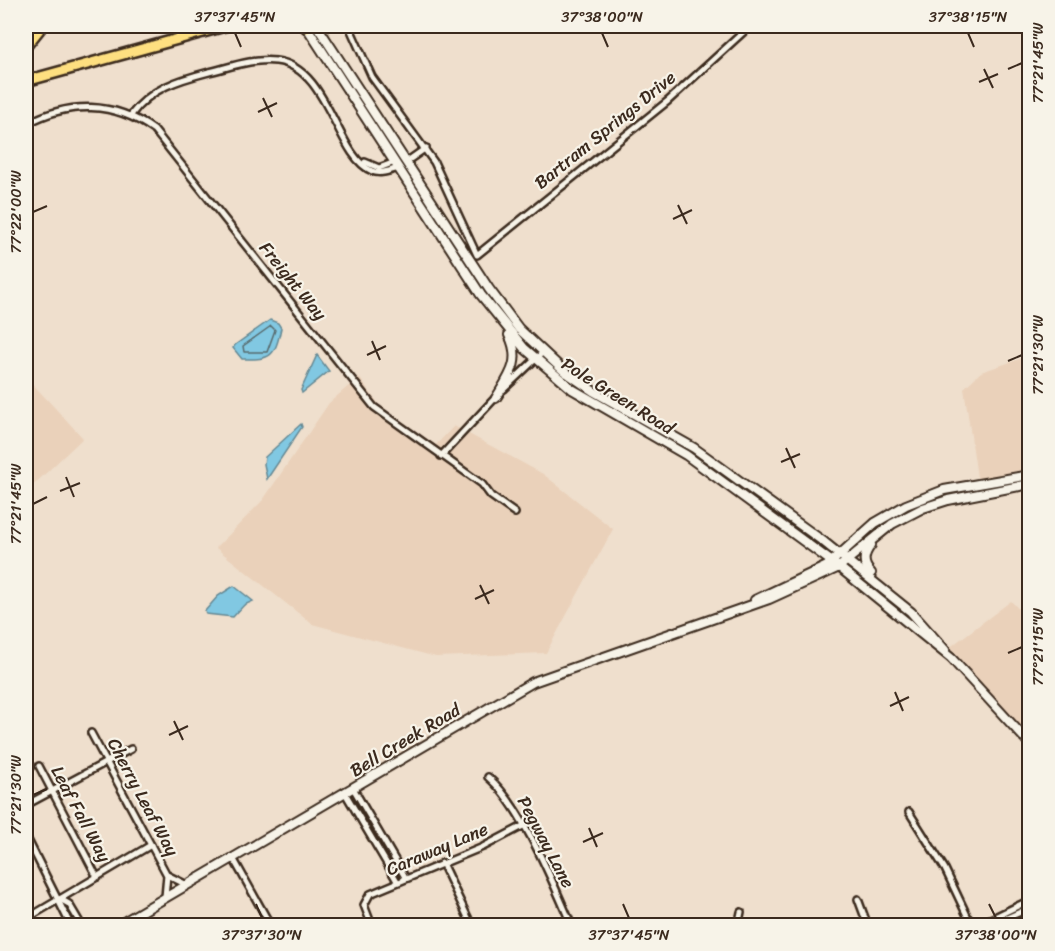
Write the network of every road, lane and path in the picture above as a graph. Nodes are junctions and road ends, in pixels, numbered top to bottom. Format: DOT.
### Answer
graph roads {
  1 [pos="42,26"];
  2 [pos="225,26"];
  3 [pos="309,26"];
  4 [pos="349,26"];
  5 [pos="750,26"];
  6 [pos="26,46"];
  7 [pos="26,81"];
  8 [pos="131,115"];
  9 [pos="26,124"];
  10 [pos="426,148"];
  11 [pos="395,162"];
  12 [pos="406,162"];
  13 [pos="422,204"];
  14 [pos="502,323"];
  15 [pos="542,353"];
  16 [pos="536,359"];
  17 [pos="496,398"];
  18 [pos="441,456"];
  19 [pos="1029,475"];
  20 [pos="1029,484"];
  21 [pos="515,513"];
  22 [pos="879,534"];
  23 [pos="840,554"];
  24 [pos="849,560"];
  25 [pos="835,565"];
  26 [pos="911,612"];
  27 [pos="951,658"];
  28 [pos="91,733"];
  29 [pos="1029,744"];
  30 [pos="131,749"];
  31 [pos="107,762"];
  32 [pos="39,766"];
  33 [pos="488,777"];
  34 [pos="353,788"];
  35 [pos="52,791"];
  36 [pos="345,793"];
  37 [pos="26,805"];
  38 [pos="909,812"];
  39 [pos="523,826"];
  40 [pos="26,836"];
  41 [pos="151,845"];
  42 [pos="233,858"];
  43 [pos="442,862"];
  44 [pos="167,875"];
  45 [pos="97,877"];
  46 [pos="405,877"];
  47 [pos="397,881"];
  48 [pos="187,885"];
  49 [pos="165,897"];
  50 [pos="60,899"];
  51 [pos="858,899"];
  52 [pos="1029,900"];
  53 [pos="1029,908"];
  54 [pos="741,912"];
  55 [pos="26,919"];
  56 [pos="71,926"];
  57 [pos="82,926"];
  58 [pos="117,926"];
  59 [pos="271,926"];
  60 [pos="372,926"];
  61 [pos="472,926"];
  62 [pos="572,926"];
  63 [pos="738,926"];
  64 [pos="868,926"];
  65 [pos="974,926"];
  66 [pos="988,926"];
  1 -- 6 [label="highway"];
  2 -- 7 [label="highway"];
  3 -- 11 [label="main road, Pole Green Road"];
  3 -- 12 [label="main road, Pole Green Road"];
  4 -- 10 [label="street"];
  5 -- 10 [label="street, Bartram Springs Drive"];
  8 -- 9 [label="street"];
  8 -- 11 [label="street"];
  8 -- 18 [label="street, Freight Way"];
  10 -- 12 [label="street"];
  11 -- 12 [label="main road"];
  11 -- 13 [label="main road, Pole Green Road"];
  12 -- 13 [label="main road"];
  12 -- 15 [label="main road, Pole Green Road"];
  13 -- 14 [label="main road, Pole Green Road"];
  14 -- 16 [label="main road, Pole Green Road"];
  14 -- 17 [label="main road"];
  15 -- 16 [label="street"];
  15 -- 23 [label="main road, Pole Green Road"];
  16 -- 17 [label="street"];
  16 -- 25 [label="main road, Pole Green Road"];
  17 -- 18 [label="street"];
  18 -- 21 [label="street, Freight Way"];
  19 -- 23 [label="main road, Bell Creek Road"];
  20 -- 22 [label="main road, Bell Creek Road"];
  22 -- 24 [label="main road, Bell Creek Road"];
  22 -- 26 [label="main road"];
  23 -- 24 [label="main road, Pole Green Road"];
  23 -- 25 [label="main road, Bell Creek Road"];
  24 -- 25 [label="main road, Bell Creek Road"];
  24 -- 26 [label="main road, Pole Green Road"];
  25 -- 27 [label="main road, Pole Green Road"];
  25 -- 34 [label="main road, Bell Creek Road"];
  26 -- 27 [label="main road, Pole Green Road"];
  27 -- 29 [label="main road, Pole Green Road"];
  28 -- 31 [label="street, Cherry Leaf Way"];
  30 -- 31 [label="street"];
  31 -- 35 [label="street"];
  31 -- 41 [label="street, Cherry Leaf Way"];
  32 -- 35 [label="street, Leaf Fall Way"];
  33 -- 39 [label="street, Pegway Lane"];
  34 -- 36 [label="main road, Bell Creek Road"];
  34 -- 46 [label="street"];
  35 -- 37 [label="street"];
  35 -- 45 [label="street, Leaf Fall Way"];
  36 -- 42 [label="main road, Bell Creek Road"];
  36 -- 47 [label="street"];
  38 -- 65 [label="street"];
  39 -- 43 [label="street, Caraway Lane"];
  39 -- 62 [label="street, Pegway Lane"];
  40 -- 50 [label="street"];
  41 -- 44 [label="street, Cherry Leaf Way"];
  41 -- 45 [label="street"];
  42 -- 48 [label="main road, Bell Creek Road"];
  42 -- 59 [label="street"];
  43 -- 46 [label="street, Caraway Lane"];
  43 -- 61 [label="street"];
  44 -- 48 [label="street, Cherry Leaf Way"];
  44 -- 49 [label="street, Cherry Leaf Way"];
  45 -- 50 [label="street"];
  46 -- 47 [label="street, Caraway Lane"];
  47 -- 60 [label="street, Caraway Lane"];
  48 -- 49 [label="main road, Bell Creek Road"];
  49 -- 58 [label="main road, Bell Creek Road"];
  50 -- 55 [label="street"];
  50 -- 56 [label="street"];
  50 -- 57 [label="street"];
  51 -- 64 [label="street"];
  52 -- 65 [label="street"];
  53 -- 66 [label="street"];
  54 -- 63 [label="street"];
}
